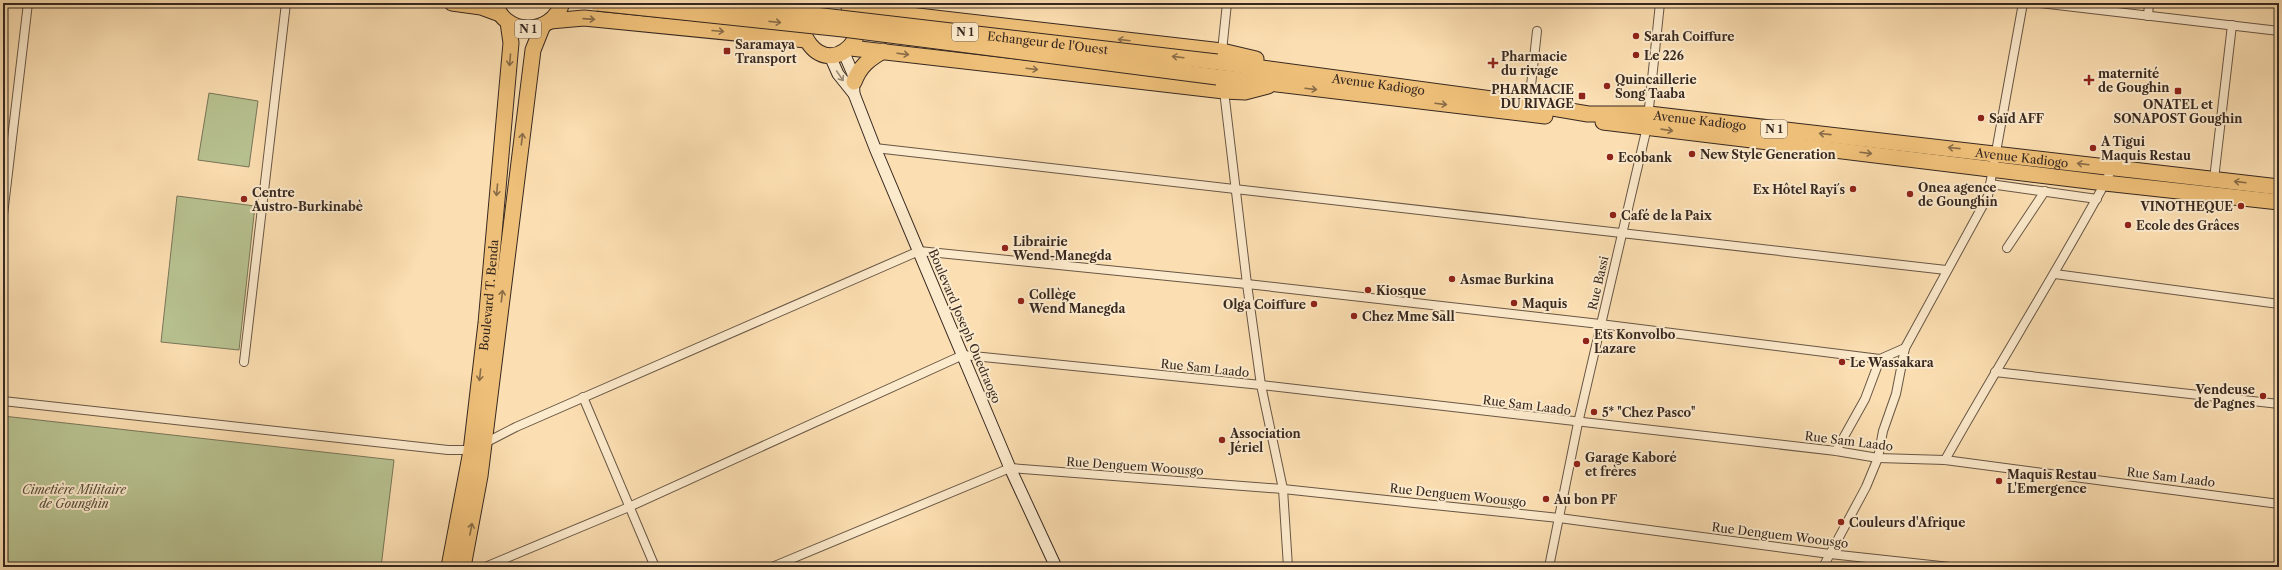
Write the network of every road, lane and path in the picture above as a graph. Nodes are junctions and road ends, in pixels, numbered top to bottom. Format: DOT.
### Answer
graph roads {
  1 [pos="28,3"];
  2 [pos="286,3"];
  3 [pos="452,3"];
  4 [pos="562,3"];
  5 [pos="597,3"];
  6 [pos="712,3"];
  7 [pos="787,3"];
  8 [pos="1227,3"];
  9 [pos="1660,3"];
  10 [pos="2023,3"];
  11 [pos="2040,3"];
  12 [pos="2149,3"];
  13 [pos="818,5"];
  14 [pos="845,6"];
  15 [pos="501,13"];
  16 [pos="2148,16"];
  17 [pos="547,23"];
  18 [pos="2232,25"];
  19 [pos="1536,31"];
  20 [pos="2279,31"];
  21 [pos="806,40"];
  22 [pos="841,52"];
  23 [pos="883,52"];
  24 [pos="1218,63"];
  25 [pos="1273,84"];
  26 [pos="854,88"];
  27 [pos="1224,91"];
  28 [pos="1529,104"];
  29 [pos="1648,120"];
  30 [pos="875,148"];
  31 [pos="1997,153"];
  32 [pos="1992,168"];
  33 [pos="2112,168"];
  34 [pos="2214,179"];
  35 [pos="2105,183"];
  36 [pos="1990,184"];
  37 [pos="2279,187"];
  38 [pos="1235,188"];
  39 [pos="2045,191"];
  40 [pos="2097,199"];
  41 [pos="2279,202"];
  42 [pos="3,216"];
  43 [pos="1622,233"];
  44 [pos="2007,248"];
  45 [pos="919,251"];
  46 [pos="1946,270"];
  47 [pos="2055,274"];
  48 [pos="1247,284"];
  49 [pos="2279,304"];
  50 [pos="1600,324"];
  51 [pos="1906,348"];
  52 [pos="963,355"];
  53 [pos="1880,360"];
  54 [pos="244,362"];
  55 [pos="1995,372"];
  56 [pos="1261,385"];
  57 [pos="583,397"];
  58 [pos="3,401"];
  59 [pos="2279,404"];
  60 [pos="1578,423"];
  61 [pos="478,447"];
  62 [pos="1836,451"];
  63 [pos="1878,458"];
  64 [pos="1945,460"];
  65 [pos="1010,468"];
  66 [pos="1283,489"];
  67 [pos="2279,504"];
  68 [pos="629,507"];
  69 [pos="1559,518"];
  70 [pos="1830,554"];
  71 [pos="1054,566"];
  72 [pos="449,567"];
  73 [pos="463,567"];
  74 [pos="485,567"];
  75 [pos="655,567"];
  76 [pos="772,567"];
  77 [pos="1071,567"];
  78 [pos="1288,567"];
  79 [pos="1549,567"];
  80 [pos="1824,567"];
  81 [pos="1950,567"];
  1 -- 42 [label="street"];
  2 -- 54 [label="street"];
  3 -- 15 [label="highway, N 1"];
  4 -- 17 [label="highway, N 1"];
  5 -- 24 [label="highway, Echangeur de l'Ouest / N 1, one-way, bridge"];
  24 -- 6 [label="highway, Echangeur de l'Ouest / N 1, one-way, bridge"];
  7 -- 13 [label="highway"];
  8 -- 24 [label="street"];
  9 -- 29 [label="street, Rue Bassi"];
  10 -- 31 [label="street"];
  11 -- 16 [label="street"];
  12 -- 16 [label="street"];
  13 -- 21 [label="highway"];
  14 -- 22 [label="highway, N 1"];
  24 -- 14 [label="highway, N 1, one-way"];
  15 -- 17 [label="highway, N 1"];
  15 -- 61 [label="highway, Boulevard T. Benda, one-way"];
  16 -- 18 [label="street"];
  17 -- 21 [label="highway, N 1, one-way"];
  61 -- 17 [label="highway, Boulevard T. Benda, one-way"];
  18 -- 20 [label="street"];
  18 -- 34 [label="street"];
  19 -- 28 [label="street"];
  21 -- 22 [label="highway, N 1"];
  22 -- 23 [label="highway, N 1"];
  22 -- 26 [label="street, Boulevard Joseph Ouedraogo"];
  23 -- 26 [label="highway"];
  23 -- 27 [label="highway, N 1, one-way"];
  24 -- 25 [label="highway, Avenue Kadiogo / N 1"];
  24 -- 28 [label="highway, Avenue Kadiogo / N 1"];
  25 -- 27 [label="highway, N 1"];
  25 -- 29 [label="highway, Avenue Kadiogo / N 1, one-way"];
  26 -- 30 [label="street, Boulevard Joseph Ouedraogo"];
  27 -- 38 [label="street"];
  28 -- 29 [label="highway, Avenue Kadiogo / N 1"];
  31 -- 29 [label="highway, Avenue Kadiogo / N 1, one-way"];
  29 -- 32 [label="highway, Avenue Kadiogo / N 1, one-way"];
  29 -- 43 [label="street, Rue Bassi"];
  30 -- 38 [label="street"];
  30 -- 45 [label="street, Boulevard Joseph Ouedraogo"];
  31 -- 32 [label="street"];
  33 -- 31 [label="highway, Avenue Kadiogo / N 1, one-way"];
  32 -- 35 [label="highway, Avenue Kadiogo / N 1"];
  32 -- 36 [label="street"];
  33 -- 34 [label="highway, Avenue Kadiogo / N 1"];
  33 -- 35 [label="street"];
  37 -- 34 [label="highway, Avenue Kadiogo / N 1, one-way"];
  35 -- 40 [label="street"];
  35 -- 41 [label="highway, Avenue Kadiogo / N 1"];
  36 -- 39 [label="street"];
  36 -- 46 [label="street"];
  38 -- 43 [label="street"];
  38 -- 48 [label="street"];
  39 -- 40 [label="street"];
  39 -- 44 [label="street"];
  40 -- 47 [label="street"];
  43 -- 46 [label="street"];
  43 -- 50 [label="street, Rue Bassi"];
  45 -- 48 [label="street"];
  45 -- 52 [label="street, Boulevard Joseph Ouedraogo"];
  45 -- 57 [label="street"];
  46 -- 51 [label="street"];
  47 -- 49 [label="street"];
  47 -- 55 [label="street"];
  48 -- 50 [label="street"];
  48 -- 56 [label="street"];
  50 -- 53 [label="street"];
  50 -- 60 [label="street, Rue Bassi"];
  51 -- 53 [label="street"];
  51 -- 63 [label="street"];
  52 -- 56 [label="street, Rue Sam Laado"];
  52 -- 65 [label="street, Boulevard Joseph Ouedraogo"];
  52 -- 68 [label="street"];
  53 -- 62 [label="street"];
  55 -- 59 [label="street"];
  55 -- 64 [label="street"];
  56 -- 60 [label="street, Rue Sam Laado"];
  56 -- 66 [label="street"];
  57 -- 61 [label="street"];
  57 -- 68 [label="street"];
  58 -- 61 [label="street"];
  60 -- 62 [label="street, Rue Sam Laado"];
  60 -- 69 [label="street, Rue Bassi"];
  61 -- 72 [label="highway, Boulevard T. Benda"];
  73 -- 61 [label="highway, Boulevard T. Benda, one-way"];
  62 -- 63 [label="street, Rue Sam Laado"];
  63 -- 64 [label="street, Rue Sam Laado"];
  63 -- 70 [label="street"];
  64 -- 67 [label="street, Rue Sam Laado"];
  65 -- 66 [label="street, Rue Denguem Woousgo"];
  65 -- 71 [label="street, Boulevard Joseph Ouedraogo"];
  65 -- 76 [label="street"];
  66 -- 69 [label="street, Rue Denguem Woousgo"];
  66 -- 78 [label="street"];
  68 -- 74 [label="street"];
  68 -- 75 [label="street"];
  69 -- 70 [label="street, Rue Denguem Woousgo"];
  69 -- 79 [label="street, Rue Bassi"];
  70 -- 80 [label="street"];
  70 -- 81 [label="street, Rue Denguem Woousgo"];
  71 -- 77 [label="street"];
}
